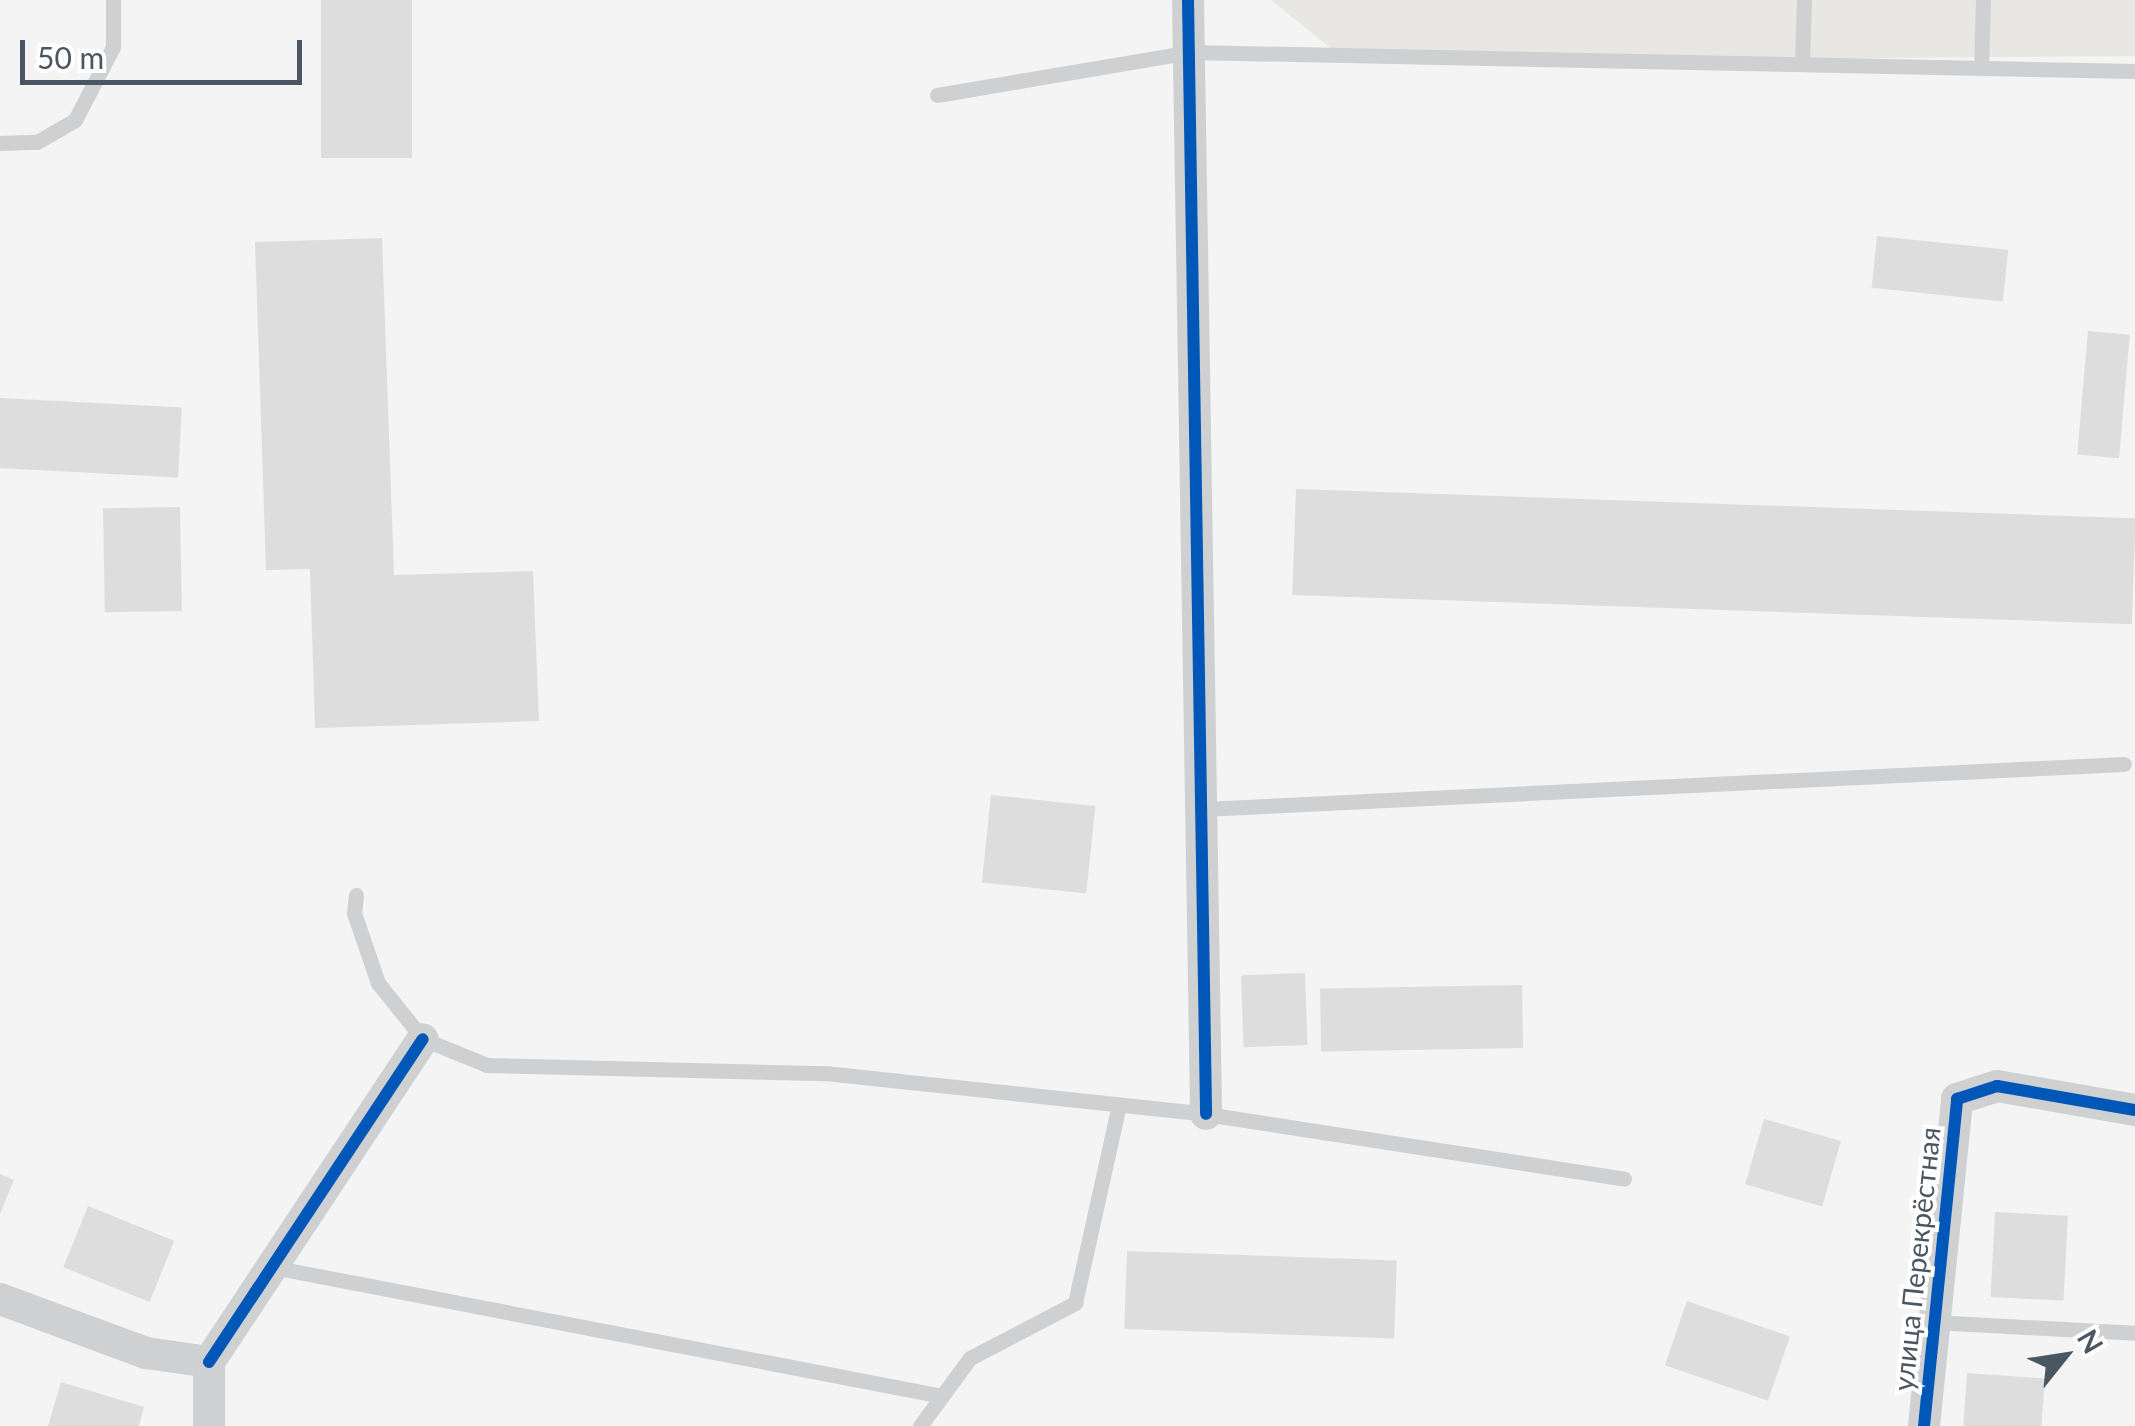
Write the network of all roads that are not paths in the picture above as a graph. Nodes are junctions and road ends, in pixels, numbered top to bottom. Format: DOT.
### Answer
graph roads {
  1 [pos="112,0"];
  2 [pos="1188,0"];
  3 [pos="1804,0"];
  4 [pos="1983,0"];
  5 [pos="1190,52"];
  6 [pos="1802,63"];
  7 [pos="1981,68"];
  8 [pos="2135,71"];
  9 [pos="937,95"];
  10 [pos="0,143"];
  11 [pos="2124,764"];
  12 [pos="1203,809"];
  13 [pos="356,895"];
  14 [pos="423,1040"];
  15 [pos="1119,1105"];
  16 [pos="2135,1110"];
  17 [pos="1206,1114"];
  18 [pos="1624,1179"];
  19 [pos="272,1267"];
  20 [pos="0,1299"];
  21 [pos="1934,1322"];
  22 [pos="2135,1333"];
  23 [pos="209,1362"];
  24 [pos="942,1396"];
  25 [pos="209,1426"];
  26 [pos="920,1426"];
  27 [pos="1924,1426"];
  1 -- 10 [label="lane"];
  2 -- 5 [label="street"];
  3 -- 6 [label="lane"];
  4 -- 7 [label="lane"];
  5 -- 6 [label="lane"];
  5 -- 9 [label="lane"];
  5 -- 12 [label="street"];
  6 -- 7 [label="lane"];
  7 -- 8 [label="lane"];
  11 -- 12 [label="lane"];
  12 -- 17 [label="street"];
  13 -- 14 [label="lane"];
  14 -- 15 [label="lane"];
  14 -- 19 [label="street"];
  15 -- 17 [label="lane"];
  15 -- 24 [label="lane"];
  16 -- 21 [label="street, улица Перекрёстная"];
  17 -- 18 [label="lane"];
  19 -- 23 [label="street"];
  19 -- 24 [label="lane"];
  20 -- 23 [label="street"];
  21 -- 22 [label="lane"];
  21 -- 27 [label="street, улица Перекрёстная"];
  23 -- 25 [label="street"];
  24 -- 26 [label="lane"];
}
